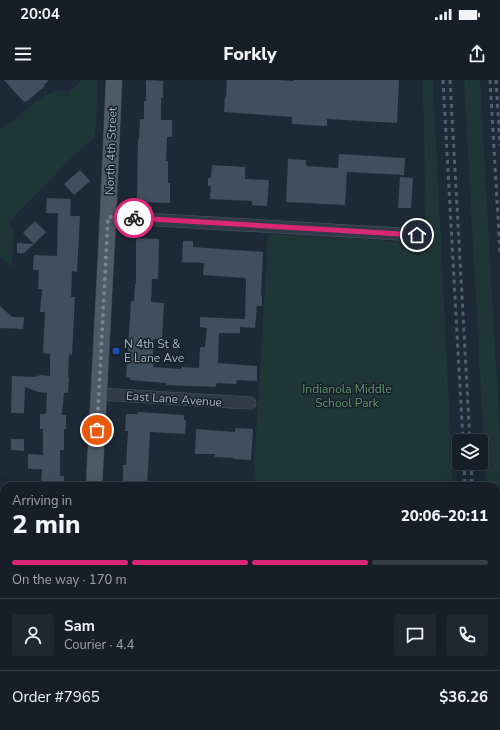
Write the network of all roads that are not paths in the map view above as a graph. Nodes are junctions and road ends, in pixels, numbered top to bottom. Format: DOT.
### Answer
graph roads {
  1 [pos="114,80"];
  2 [pos="108,217"];
  3 [pos="417,235"];
  4 [pos="99,394"];
  5 [pos="250,403"];
  6 [pos="94,482"];
  1 -- 2 [label="main road, North 4th Street"];
  2 -- 3 [label="street"];
  2 -- 4 [label="main road, North 4th Street"];
  4 -- 5 [label="street, East Lane Avenue"];
  4 -- 6 [label="main road, North 4th Street"];
}
